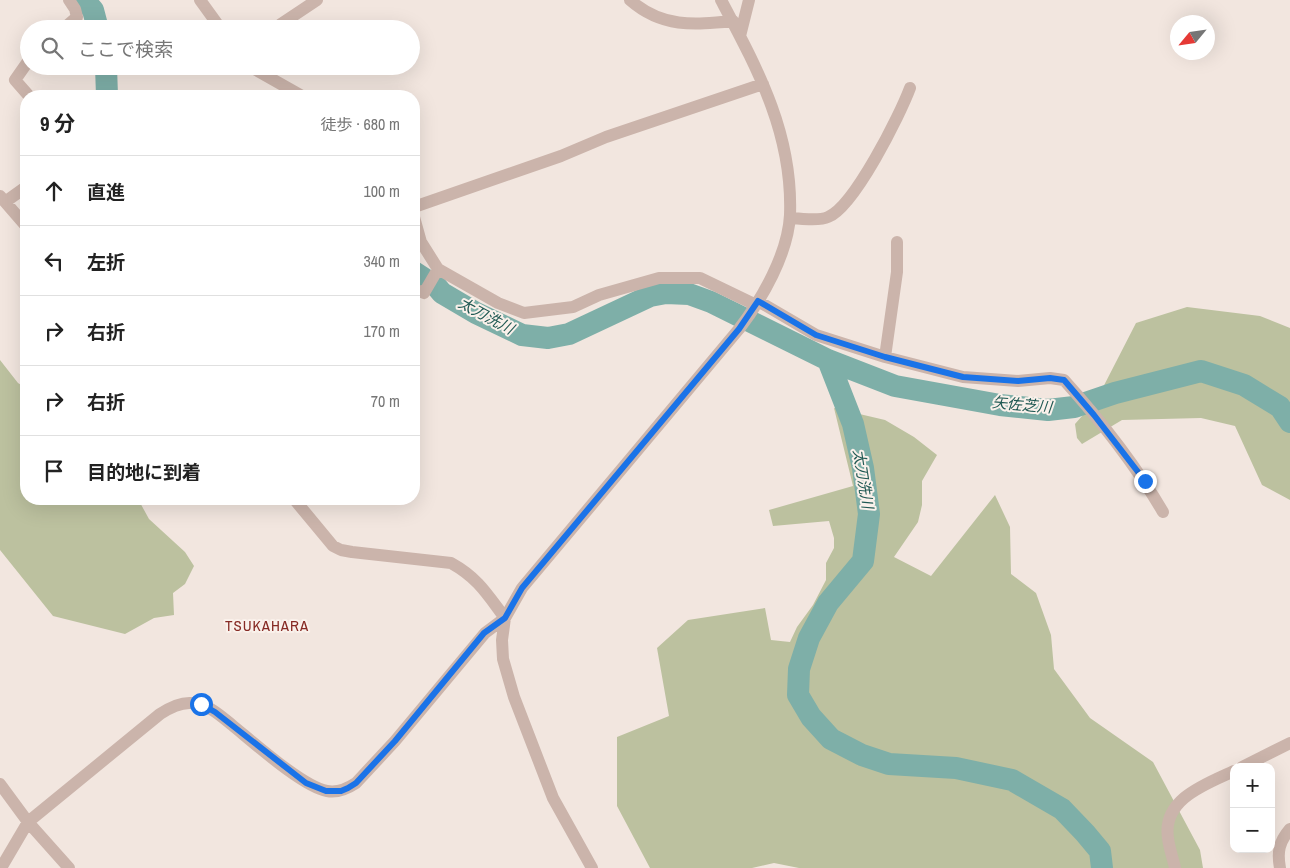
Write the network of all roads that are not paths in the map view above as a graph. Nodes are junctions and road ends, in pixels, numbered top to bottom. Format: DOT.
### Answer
graph roads {
  1 [pos="69,0"];
  2 [pos="200,0"];
  3 [pos="317,0"];
  4 [pos="630,0"];
  5 [pos="721,0"];
  6 [pos="749,0"];
  7 [pos="74,20"];
  8 [pos="214,20"];
  9 [pos="287,20"];
  10 [pos="732,21"];
  11 [pos="740,36"];
  12 [pos="20,73"];
  13 [pos="265,75"];
  14 [pos="763,84"];
  15 [pos="910,88"];
  16 [pos="24,90"];
  17 [pos="291,90"];
  18 [pos="20,190"];
  19 [pos="3,199"];
  20 [pos="420,205"];
  21 [pos="790,217"];
  22 [pos="20,219"];
  23 [pos="420,238"];
  24 [pos="897,242"];
  25 [pos="438,269"];
  26 [pos="420,291"];
  27 [pos="756,305"];
  28 [pos="885,357"];
  29 [pos="299,505"];
  30 [pos="1163,512"];
  31 [pos="505,618"];
  32 [pos="1290,743"];
  33 [pos="1250,763"];
  34 [pos="1230,773"];
  35 [pos="0,784"];
  36 [pos="28,822"];
  37 [pos="1290,829"];
  38 [pos="1,868"];
  39 [pos="69,868"];
  40 [pos="592,868"];
  41 [pos="1175,868"];
  42 [pos="1280,868"];
  1 -- 7 [label="street"];
  2 -- 8 [label="street"];
  3 -- 9 [label="street"];
  4 -- 10 [label="street"];
  5 -- 10 [label="street"];
  6 -- 11 [label="street"];
  10 -- 11 [label="street"];
  11 -- 14 [label="street"];
  12 -- 16 [label="street"];
  13 -- 17 [label="street"];
  14 -- 20 [label="street"];
  14 -- 21 [label="street"];
  15 -- 21 [label="street"];
  18 -- 19 [label="street"];
  19 -- 22 [label="street"];
  21 -- 27 [label="street"];
  23 -- 25 [label="street"];
  24 -- 28 [label="street"];
  25 -- 26 [label="street"];
  25 -- 27 [label="street"];
  27 -- 28 [label="street"];
  27 -- 31 [label="street"];
  28 -- 30 [label="street"];
  29 -- 31 [label="street"];
  31 -- 36 [label="street"];
  31 -- 40 [label="street"];
  32 -- 33 [label="street"];
  34 -- 41 [label="street"];
  35 -- 36 [label="street"];
  36 -- 38 [label="street"];
  36 -- 39 [label="street"];
  37 -- 42 [label="street"];
}
